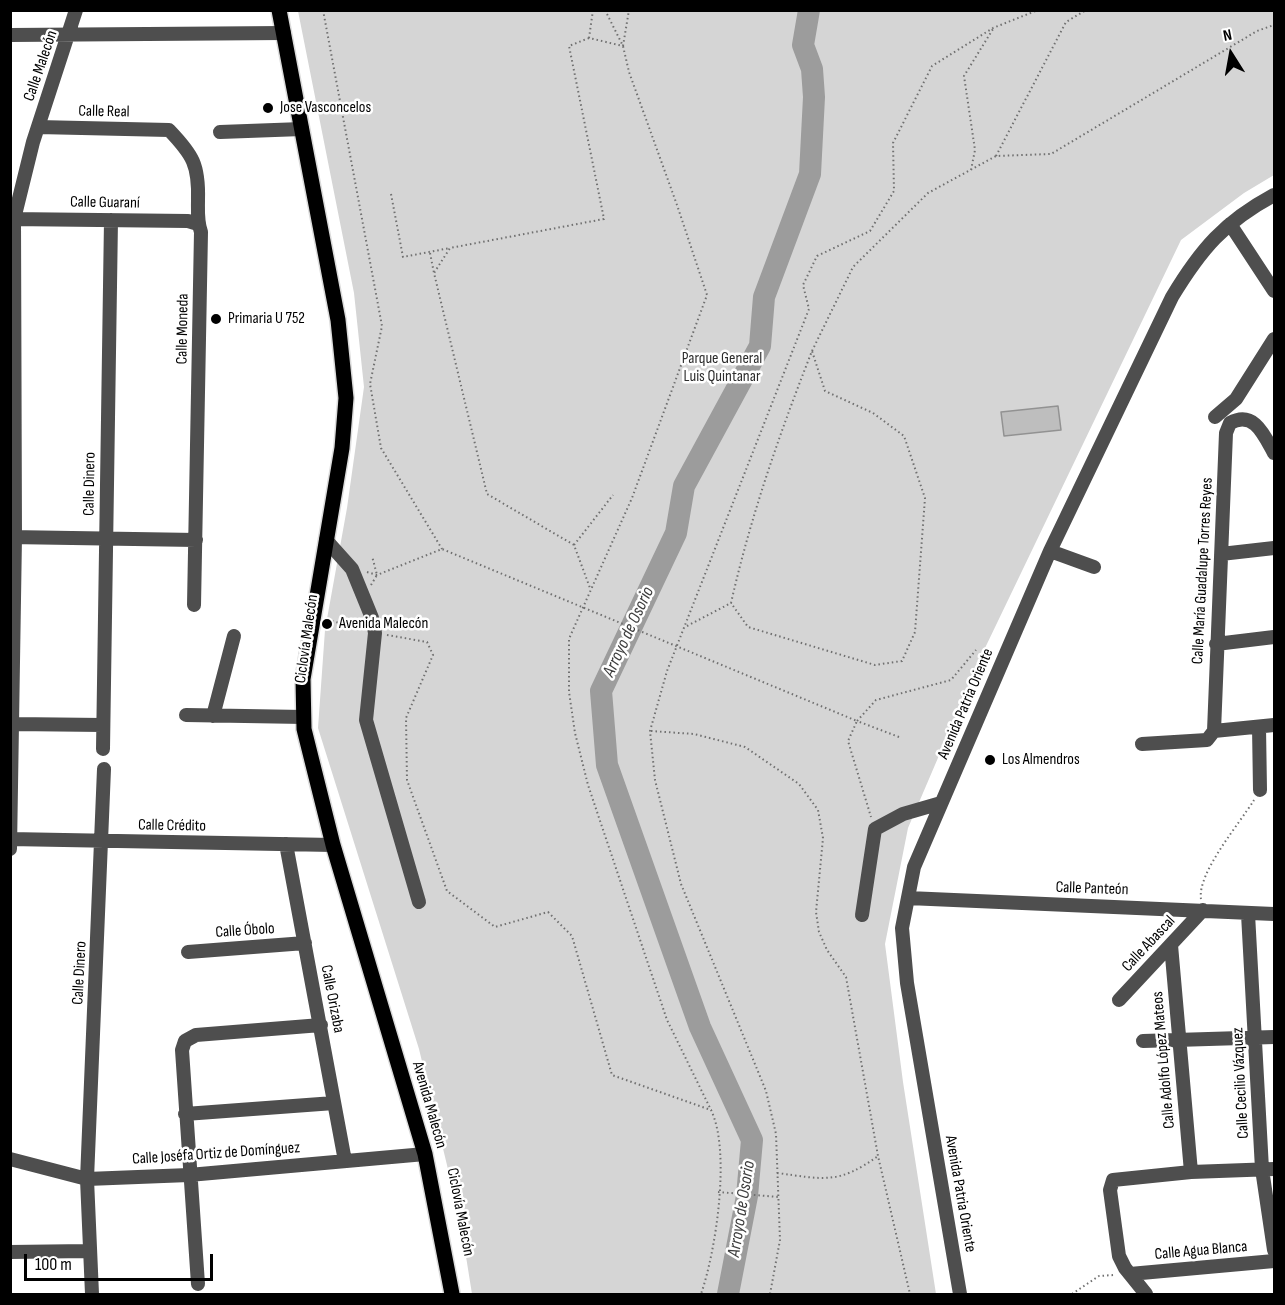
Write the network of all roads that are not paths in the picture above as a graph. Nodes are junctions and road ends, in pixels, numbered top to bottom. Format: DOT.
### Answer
graph roads {
  1 [pos="76,10"];
  2 [pos="279,10"];
  3 [pos="284,33"];
  4 [pos="70,34"];
  5 [pos="10,35"];
  6 [pos="38,127"];
  7 [pos="169,129"];
  8 [pos="302,129"];
  9 [pos="220,132"];
  10 [pos="1275,195"];
  11 [pos="12,219"];
  12 [pos="111,220"];
  13 [pos="198,224"];
  14 [pos="1230,224"];
  15 [pos="1274,290"];
  16 [pos="1275,339"];
  17 [pos="1215,417"];
  18 [pos="1275,453"];
  19 [pos="13,537"];
  20 [pos="106,538"];
  21 [pos="196,540"];
  22 [pos="326,540"];
  23 [pos="1275,548"];
  24 [pos="1050,551"];
  25 [pos="1221,554"];
  26 [pos="1094,567"];
  27 [pos="194,605"];
  28 [pos="234,636"];
  29 [pos="1275,637"];
  30 [pos="1216,644"];
  31 [pos="186,715"];
  32 [pos="213,716"];
  33 [pos="304,717"];
  34 [pos="13,724"];
  35 [pos="103,725"];
  36 [pos="1275,725"];
  37 [pos="1259,727"];
  38 [pos="1214,732"];
  39 [pos="1142,744"];
  40 [pos="103,749"];
  41 [pos="104,769"];
  42 [pos="1260,790"];
  43 [pos="941,802"];
  44 [pos="10,838"];
  45 [pos="102,841"];
  46 [pos="285,844"];
  47 [pos="333,845"];
  48 [pos="10,849"];
  49 [pos="908,898"];
  50 [pos="419,902"];
  51 [pos="1203,910"];
  52 [pos="1248,914"];
  53 [pos="1275,914"];
  54 [pos="862,915"];
  55 [pos="305,944"];
  56 [pos="1171,945"];
  57 [pos="188,952"];
  58 [pos="1119,1000"];
  59 [pos="321,1025"];
  60 [pos="1275,1037"];
  61 [pos="1256,1038"];
  62 [pos="1179,1039"];
  63 [pos="1143,1041"];
  64 [pos="334,1103"];
  65 [pos="185,1114"];
  66 [pos="426,1154"];
  67 [pos="10,1159"];
  68 [pos="345,1161"];
  69 [pos="1268,1169"];
  70 [pos="1191,1172"];
  71 [pos="189,1175"];
  72 [pos="87,1179"];
  73 [pos="1275,1250"];
  74 [pos="88,1251"];
  75 [pos="10,1252"];
  76 [pos="1275,1261"];
  77 [pos="1130,1274"];
  78 [pos="198,1284"];
  79 [pos="92,1294"];
  80 [pos="452,1294"];
  81 [pos="960,1294"];
  82 [pos="1146,1294"];
  1 -- 4 [label="street, Calle Malecón"];
  2 -- 3 [label="main road, Avenida Malecón"];
  3 -- 4 [label="street"];
  3 -- 8 [label="main road, Avenida Malecón"];
  4 -- 5 [label="street"];
  4 -- 6 [label="street, Calle Malecón"];
  6 -- 7 [label="street, Calle Real"];
  6 -- 11 [label="street, Calle Malecón"];
  7 -- 13 [label="street, Calle Moneda"];
  8 -- 9 [label="street"];
  8 -- 22 [label="main road, Avenida Malecón"];
  10 -- 14 [label="street, Avenida Patria Oriente"];
  11 -- 12 [label="street, Calle Guaraní"];
  11 -- 19 [label="street, Calle Malecón"];
  12 -- 13 [label="street, Calle Guaraní"];
  12 -- 20 [label="street, Calle Dinero"];
  13 -- 21 [label="street, Calle Moneda"];
  14 -- 15 [label="street"];
  14 -- 24 [label="street, Avenida Patria Oriente"];
  16 -- 17 [label="street"];
  18 -- 25 [label="street, Calle María Guadalupe Torres Reyes"];
  19 -- 20 [label="street"];
  19 -- 34 [label="street, Calle Malecón"];
  20 -- 21 [label="street"];
  20 -- 35 [label="street, Calle Dinero"];
  21 -- 27 [label="street, Calle Moneda"];
  22 -- 33 [label="main road, Avenida Malecón"];
  22 -- 50 [label="street"];
  23 -- 25 [label="street"];
  24 -- 26 [label="street"];
  24 -- 43 [label="street, Avenida Patria Oriente"];
  25 -- 30 [label="street, Calle María Guadalupe Torres Reyes"];
  28 -- 32 [label="street"];
  29 -- 30 [label="street"];
  30 -- 38 [label="street, Calle María Guadalupe Torres Reyes"];
  31 -- 32 [label="street"];
  32 -- 33 [label="street"];
  33 -- 47 [label="main road, Avenida Malecón"];
  34 -- 35 [label="street"];
  34 -- 44 [label="street, Calle Malecón"];
  35 -- 40 [label="street, Calle Dinero"];
  36 -- 37 [label="street"];
  37 -- 38 [label="street"];
  37 -- 42 [label="street"];
  38 -- 39 [label="street"];
  41 -- 45 [label="street, Calle Dinero"];
  43 -- 49 [label="street, Avenida Patria Oriente"];
  43 -- 54 [label="street"];
  44 -- 45 [label="street, Calle Crédito"];
  44 -- 48 [label="street, Calle Malecón"];
  45 -- 46 [label="street, Calle Crédito"];
  45 -- 72 [label="street, Calle Dinero"];
  46 -- 47 [label="street, Calle Crédito"];
  46 -- 55 [label="street, Calle Orizaba"];
  47 -- 66 [label="main road, Avenida Malecón"];
  49 -- 51 [label="street, Calle Panteón"];
  49 -- 81 [label="street, Avenida Patria Oriente"];
  51 -- 52 [label="street, Calle Panteón"];
  51 -- 56 [label="street, Calle Abascal"];
  52 -- 53 [label="street, Calle Panteón"];
  52 -- 61 [label="street, Calle Cecilio Vázquez"];
  55 -- 57 [label="street, Calle Óbolo"];
  55 -- 59 [label="street, Calle Orizaba"];
  56 -- 58 [label="street, Calle Abascal"];
  56 -- 62 [label="street, Calle Adolfo López Mateos"];
  59 -- 64 [label="street, Calle Orizaba"];
  59 -- 65 [label="street"];
  60 -- 61 [label="street"];
  61 -- 62 [label="street"];
  61 -- 69 [label="street, Calle Cecilio Vázquez"];
  62 -- 63 [label="street"];
  62 -- 70 [label="street, Calle Adolfo López Mateos"];
  64 -- 65 [label="street"];
  64 -- 68 [label="street, Calle Orizaba"];
  65 -- 71 [label="street"];
  66 -- 68 [label="street, Calle Joséfa Ortiz de Domínguez"];
  66 -- 80 [label="main road, Avenida Malecón"];
  67 -- 72 [label="street, Calle Joséfa Ortiz de Domínguez"];
  68 -- 71 [label="street, Calle Joséfa Ortiz de Domínguez"];
  69 -- 70 [label="street"];
  69 -- 73 [label="street, Calle Cecilio Vázquez"];
  70 -- 77 [label="street"];
  71 -- 72 [label="street, Calle Joséfa Ortiz de Domínguez"];
  71 -- 78 [label="street"];
  72 -- 74 [label="street, Calle Dinero"];
  74 -- 75 [label="street"];
  74 -- 79 [label="street, Calle Dinero"];
  76 -- 77 [label="street, Calle Agua Blanca"];
  77 -- 82 [label="street"];
}
